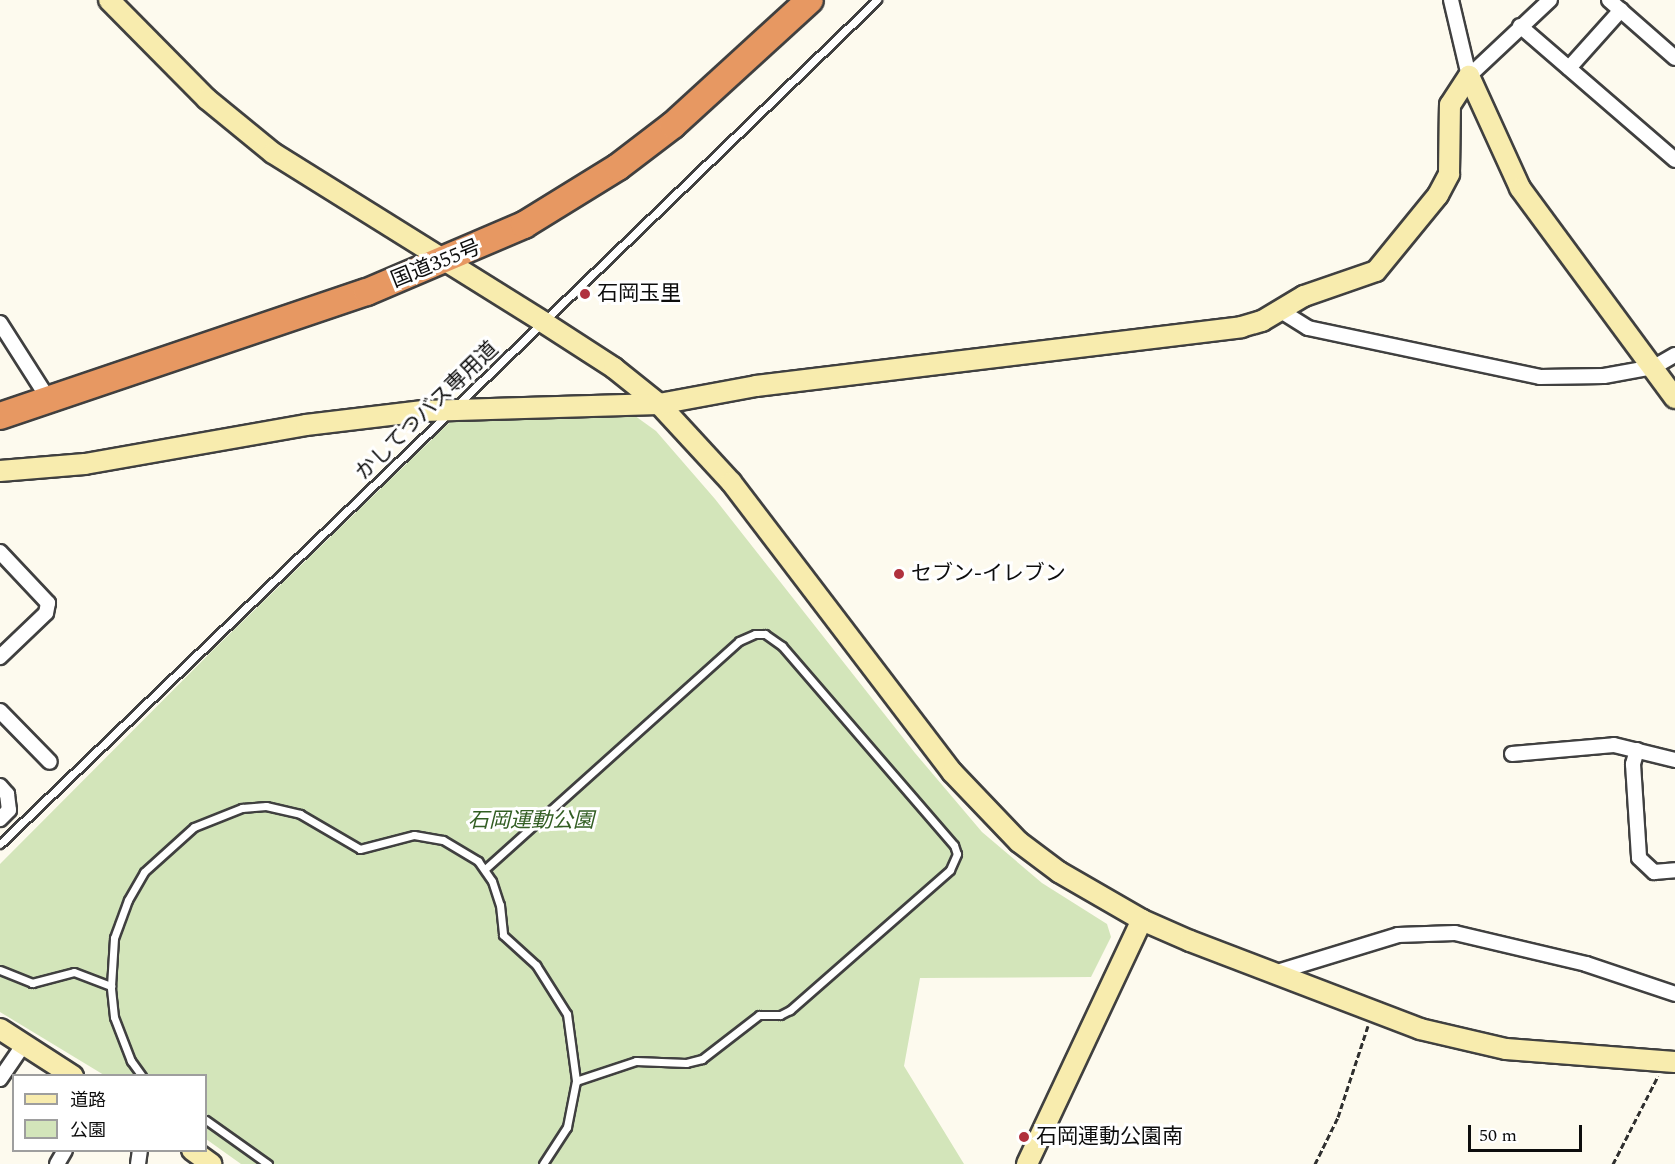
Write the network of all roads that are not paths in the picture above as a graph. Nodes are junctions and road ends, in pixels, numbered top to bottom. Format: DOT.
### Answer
graph roads {
  1 [pos="109,0"];
  2 [pos="810,0"];
  3 [pos="877,0"];
  4 [pos="1451,0"];
  5 [pos="1550,0"];
  6 [pos="1609,0"];
  7 [pos="1621,10"];
  8 [pos="1520,26"];
  9 [pos="1675,58"];
  10 [pos="1569,68"];
  11 [pos="1469,76"];
  12 [pos="1675,160"];
  13 [pos="445,262"];
  14 [pos="1281,311"];
  15 [pos="543,322"];
  16 [pos="0,323"];
  17 [pos="1675,355"];
  18 [pos="1654,367"];
  19 [pos="1675,398"];
  20 [pos="50,400"];
  21 [pos="659,404"];
  22 [pos="451,411"];
  23 [pos="0,416"];
  24 [pos="0,471"];
  25 [pos="0,552"];
  26 [pos="0,657"];
  27 [pos="0,711"];
  28 [pos="1637,750"];
  29 [pos="1512,754"];
  30 [pos="1675,760"];
  31 [pos="50,762"];
  32 [pos="0,786"];
  33 [pos="0,819"];
  34 [pos="0,844"];
  35 [pos="485,869"];
  36 [pos="1675,870"];
  37 [pos="1142,920"];
  38 [pos="0,970"];
  39 [pos="1274,973"];
  40 [pos="111,986"];
  41 [pos="1675,994"];
  42 [pos="0,1029"];
  43 [pos="24,1044"];
  44 [pos="1668,1062"];
  45 [pos="70,1074"];
  46 [pos="141,1074"];
  47 [pos="0,1079"];
  48 [pos="576,1081"];
  49 [pos="207,1121"];
  50 [pos="268,1164"];
  51 [pos="543,1164"];
  52 [pos="1027,1164"];
  1 -- 13 [label="street"];
  2 -- 13 [label="highway, 国道355号"];
  3 -- 15 [label="lane, かしてつバス専用道"];
  4 -- 11 [label="street"];
  5 -- 8 [label="street"];
  6 -- 7 [label="street"];
  7 -- 9 [label="street"];
  7 -- 10 [label="street"];
  8 -- 10 [label="street"];
  8 -- 11 [label="street"];
  10 -- 12 [label="street"];
  11 -- 14 [label="street"];
  11 -- 18 [label="street"];
  13 -- 15 [label="street"];
  13 -- 20 [label="highway, 国道355号"];
  14 -- 18 [label="street"];
  14 -- 21 [label="street"];
  15 -- 21 [label="street"];
  15 -- 22 [label="lane, かしてつバス専用道"];
  16 -- 20 [label="street"];
  17 -- 18 [label="street"];
  18 -- 19 [label="street"];
  20 -- 23 [label="highway, 国道355号"];
  21 -- 22 [label="street"];
  21 -- 37 [label="street"];
  22 -- 24 [label="street"];
  22 -- 34 [label="lane, かしてつバス専用道"];
  25 -- 26 [label="street"];
  27 -- 31 [label="street"];
  28 -- 29 [label="street"];
  28 -- 30 [label="street"];
  28 -- 36 [label="street"];
  32 -- 33 [label="street"];
  35 -- 40 [label="lane"];
  35 -- 48 [label="lane"];
  35 -- 48 [label="lane"];
  37 -- 39 [label="street"];
  37 -- 52 [label="street"];
  38 -- 40 [label="lane"];
  39 -- 41 [label="street"];
  39 -- 44 [label="street"];
  40 -- 46 [label="lane"];
  42 -- 43 [label="street"];
  43 -- 45 [label="street"];
  43 -- 47 [label="street"];
  48 -- 51 [label="lane"];
  49 -- 50 [label="lane"];
}
